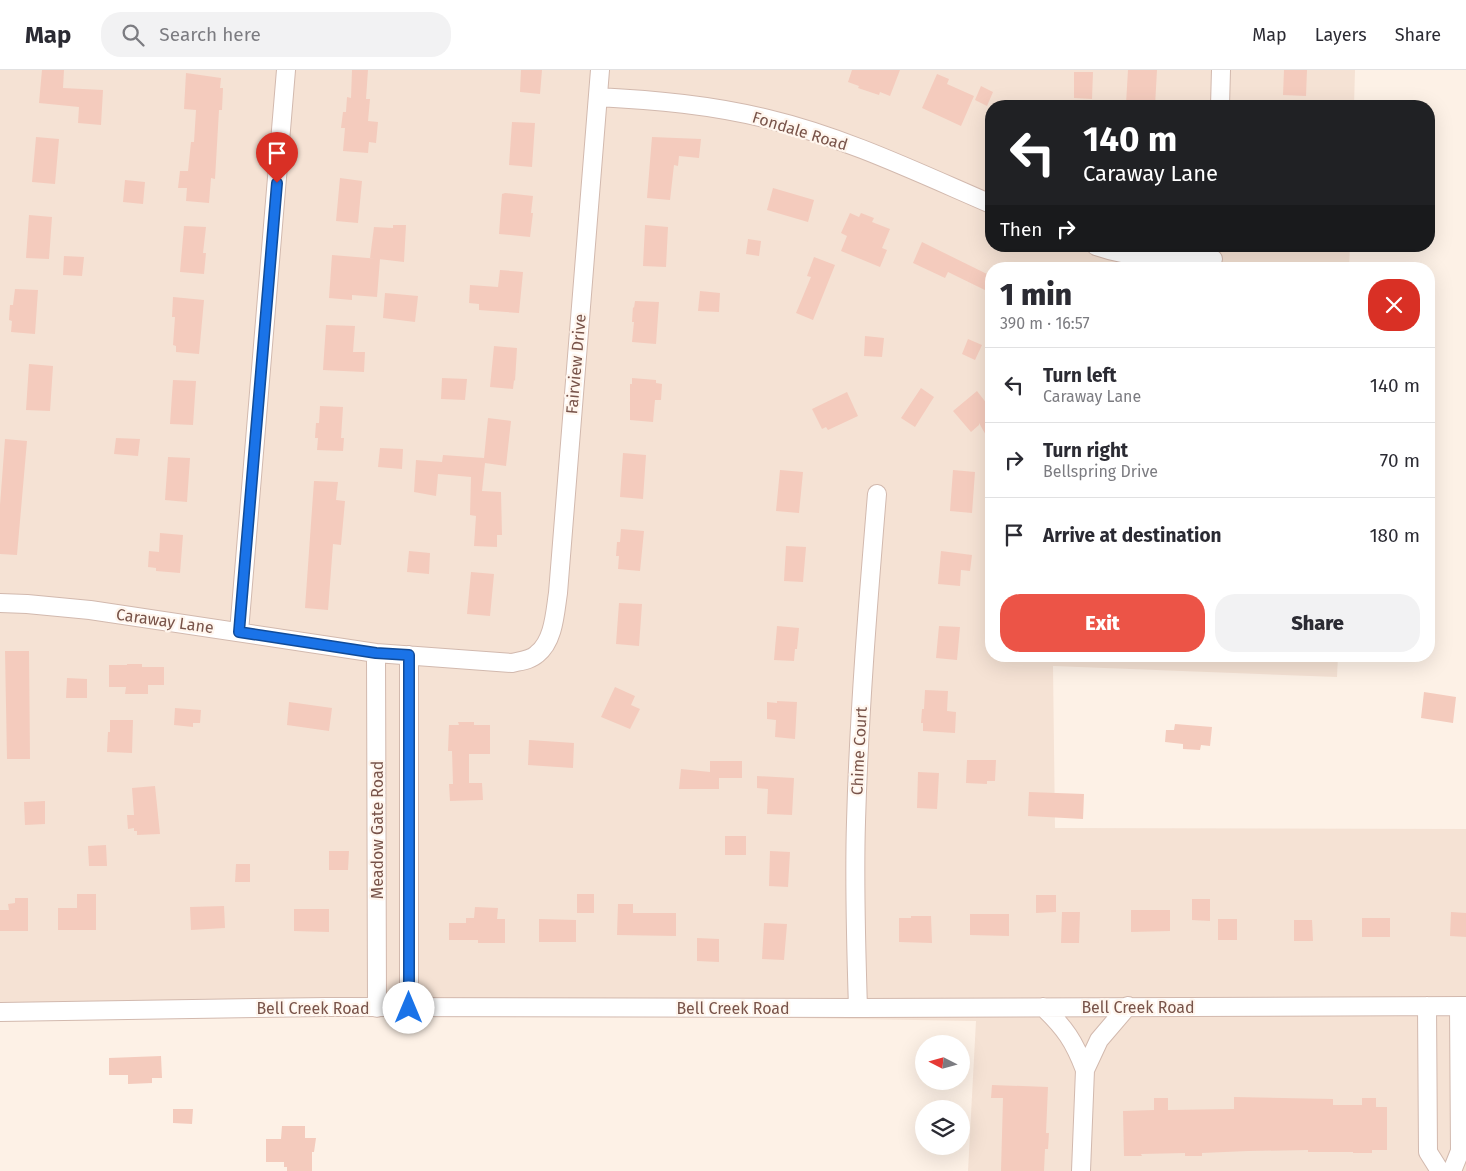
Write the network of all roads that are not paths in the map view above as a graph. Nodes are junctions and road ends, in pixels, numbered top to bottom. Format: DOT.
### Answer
graph roads {
  1 [pos="286,70"];
  2 [pos="600,70"];
  3 [pos="1221,70"];
  4 [pos="598,97"];
  5 [pos="1220,100"];
  6 [pos="985,201"];
  7 [pos="1121,252"];
  8 [pos="1213,258"];
  9 [pos="877,494"];
  10 [pos="0,603"];
  11 [pos="239,632"];
  12 [pos="376,653"];
  13 [pos="537,654"];
  14 [pos="409,655"];
  15 [pos="1128,1006"];
  16 [pos="1427,1006"];
  17 [pos="1463,1006"];
  18 [pos="1043,1007"];
  19 [pos="377,1008"];
  20 [pos="409,1008"];
  21 [pos="858,1008"];
  22 [pos="0,1012"];
  23 [pos="1085,1070"];
  24 [pos="1081,1171"];
  25 [pos="1440,1171"];
  26 [pos="1452,1171"];
  1 -- 11 [label="street"];
  2 -- 4 [label="street, Fairview Drive"];
  3 -- 5 [label="street"];
  4 -- 6 [label="street, Fondale Road"];
  4 -- 13 [label="street, Fairview Drive"];
  7 -- 8 [label="street"];
  9 -- 21 [label="street, Chime Court"];
  10 -- 11 [label="street, Caraway Lane"];
  11 -- 12 [label="street, Caraway Lane"];
  12 -- 14 [label="street, Caraway Lane"];
  12 -- 19 [label="street, Meadow Gate Road"];
  13 -- 14 [label="street, Caraway Lane"];
  14 -- 20 [label="street, Meadow Gate Road"];
  15 -- 16 [label="street, Bell Creek Road"];
  15 -- 18 [label="street, Bell Creek Road"];
  15 -- 23 [label="street"];
  16 -- 17 [label="street, Bell Creek Road"];
  16 -- 25 [label="street"];
  17 -- 26 [label="street"];
  18 -- 21 [label="street, Bell Creek Road"];
  18 -- 23 [label="street"];
  19 -- 20 [label="street, Bell Creek Road"];
  19 -- 22 [label="street, Bell Creek Road"];
  20 -- 21 [label="street, Bell Creek Road"];
  23 -- 24 [label="street"];
}
